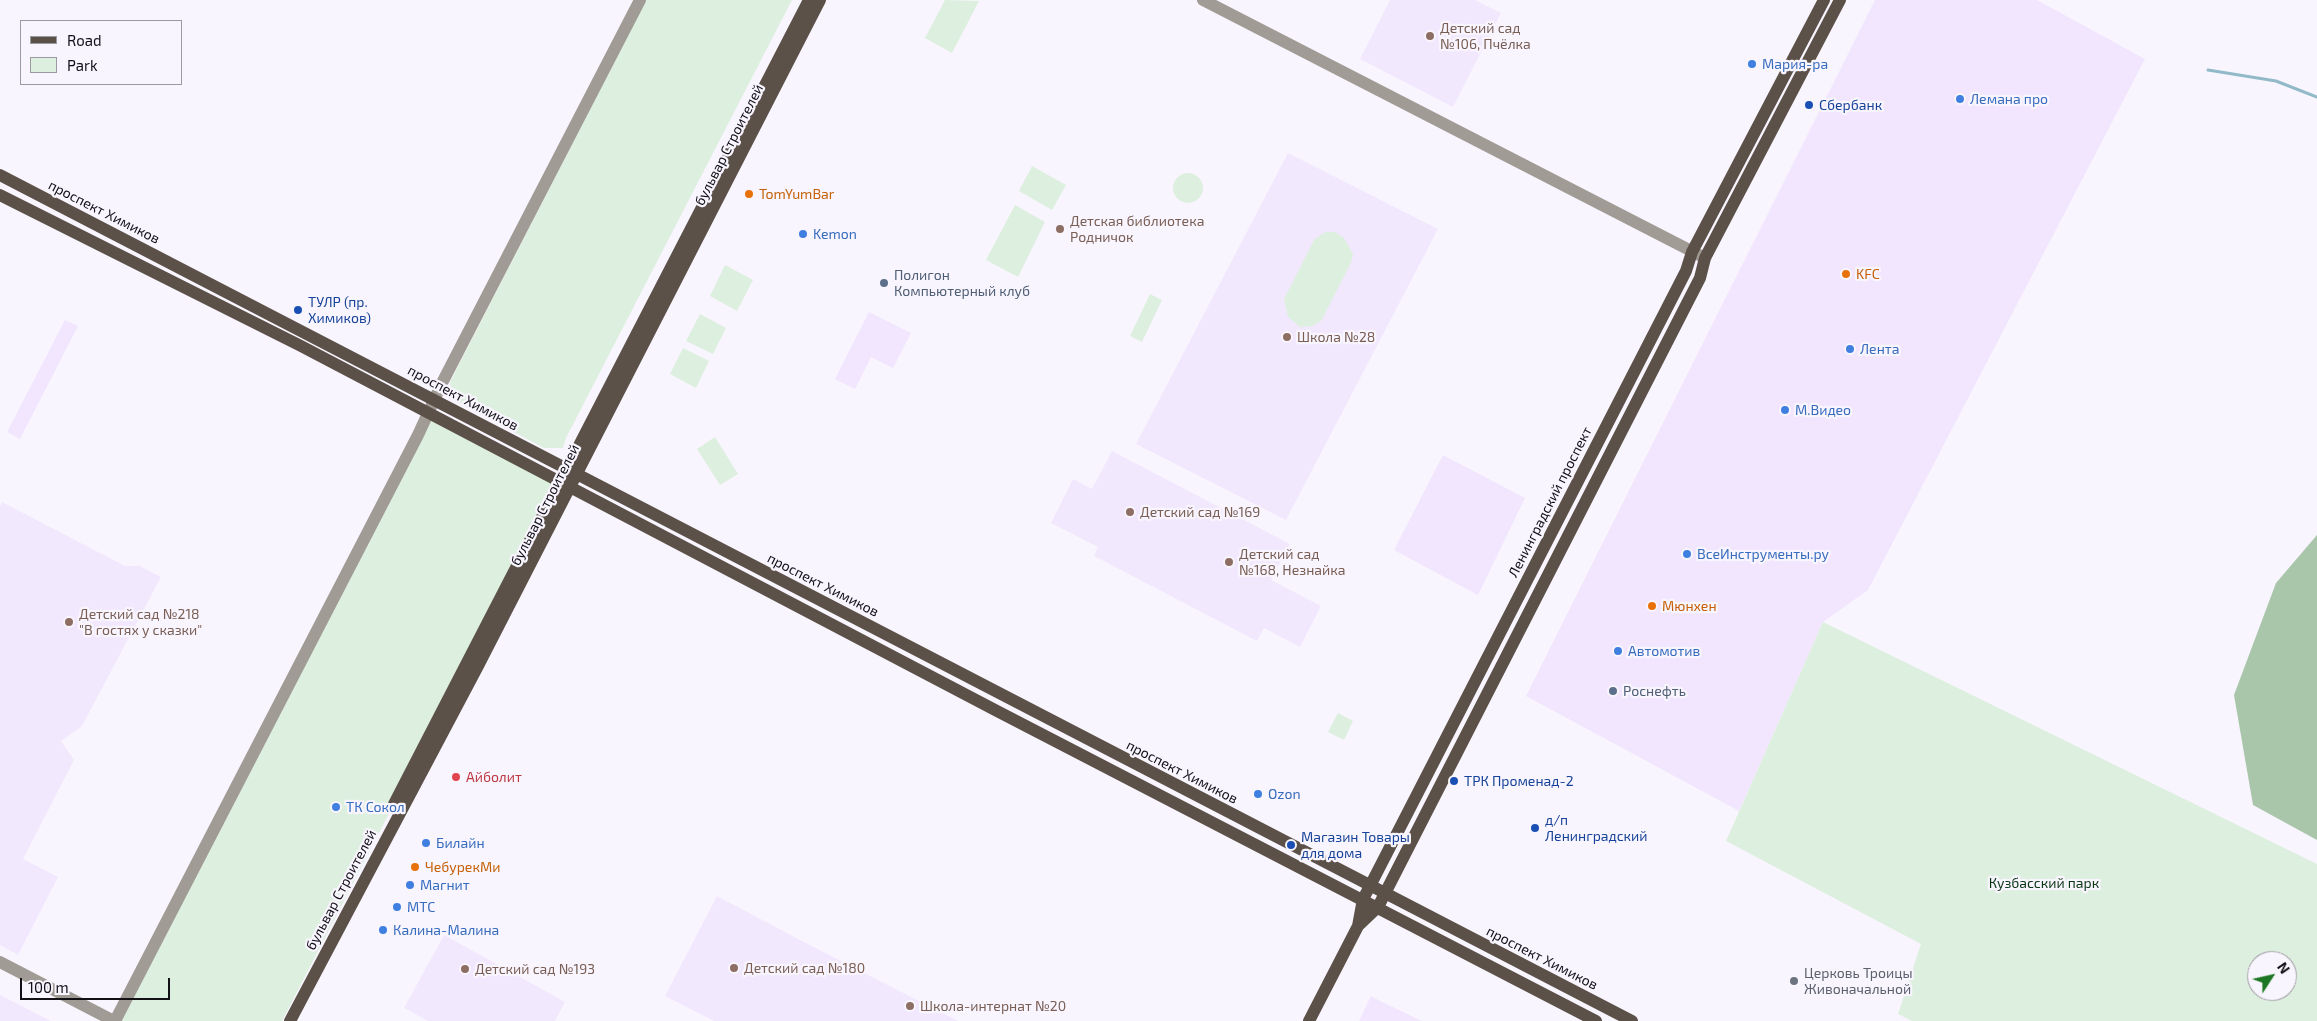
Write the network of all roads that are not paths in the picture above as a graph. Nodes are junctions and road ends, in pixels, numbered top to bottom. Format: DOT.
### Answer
graph roads {
  1 [pos="640,0"];
  2 [pos="810,0"];
  3 [pos="820,0"];
  4 [pos="1202,0"];
  5 [pos="1824,0"];
  6 [pos="1840,0"];
  7 [pos="0,175"];
  8 [pos="0,195"];
  9 [pos="1692,252"];
  10 [pos="1705,258"];
  11 [pos="434,399"];
  12 [pos="427,412"];
  13 [pos="572,472"];
  14 [pos="565,485"];
  15 [pos="1370,886"];
  16 [pos="1385,894"];
  17 [pos="1364,899"];
  18 [pos="1378,907"];
  19 [pos="1358,926"];
  20 [pos="0,962"];
  21 [pos="114,1021"];
  22 [pos="282,1021"];
  23 [pos="290,1021"];
  24 [pos="1309,1021"];
  25 [pos="1596,1021"];
  26 [pos="1632,1021"];
  1 -- 11 [label="street"];
  2 -- 13 [label="main road, бульвар Строителей"];
  3 -- 13 [label="main road, бульвар Строителей"];
  4 -- 9 [label="street"];
  5 -- 9 [label="main road, Ленинградский проспект"];
  6 -- 10 [label="main road"];
  7 -- 11 [label="main road, проспект Химиков"];
  8 -- 12 [label="main road"];
  9 -- 10 [label="street"];
  9 -- 15 [label="main road, Ленинградский проспект"];
  10 -- 16 [label="main road"];
  11 -- 12 [label="street"];
  11 -- 13 [label="main road, проспект Химиков"];
  12 -- 14 [label="main road"];
  12 -- 21 [label="street"];
  13 -- 14 [label="main road, бульвар Строителей"];
  13 -- 15 [label="main road, проспект Химиков"];
  14 -- 17 [label="main road"];
  14 -- 22 [label="main road, бульвар Строителей"];
  14 -- 23 [label="main road, бульвар Строителей"];
  15 -- 16 [label="main road, проспект Химиков"];
  15 -- 17 [label="main road, Ленинградский проспект"];
  16 -- 18 [label="main road"];
  16 -- 26 [label="main road, проспект Химиков"];
  17 -- 18 [label="main road"];
  17 -- 19 [label="main road, Ленинградский проспект"];
  18 -- 19 [label="main road"];
  18 -- 25 [label="main road"];
  19 -- 24 [label="main road, Ленинградский проспект"];
  20 -- 21 [label="street"];
}
